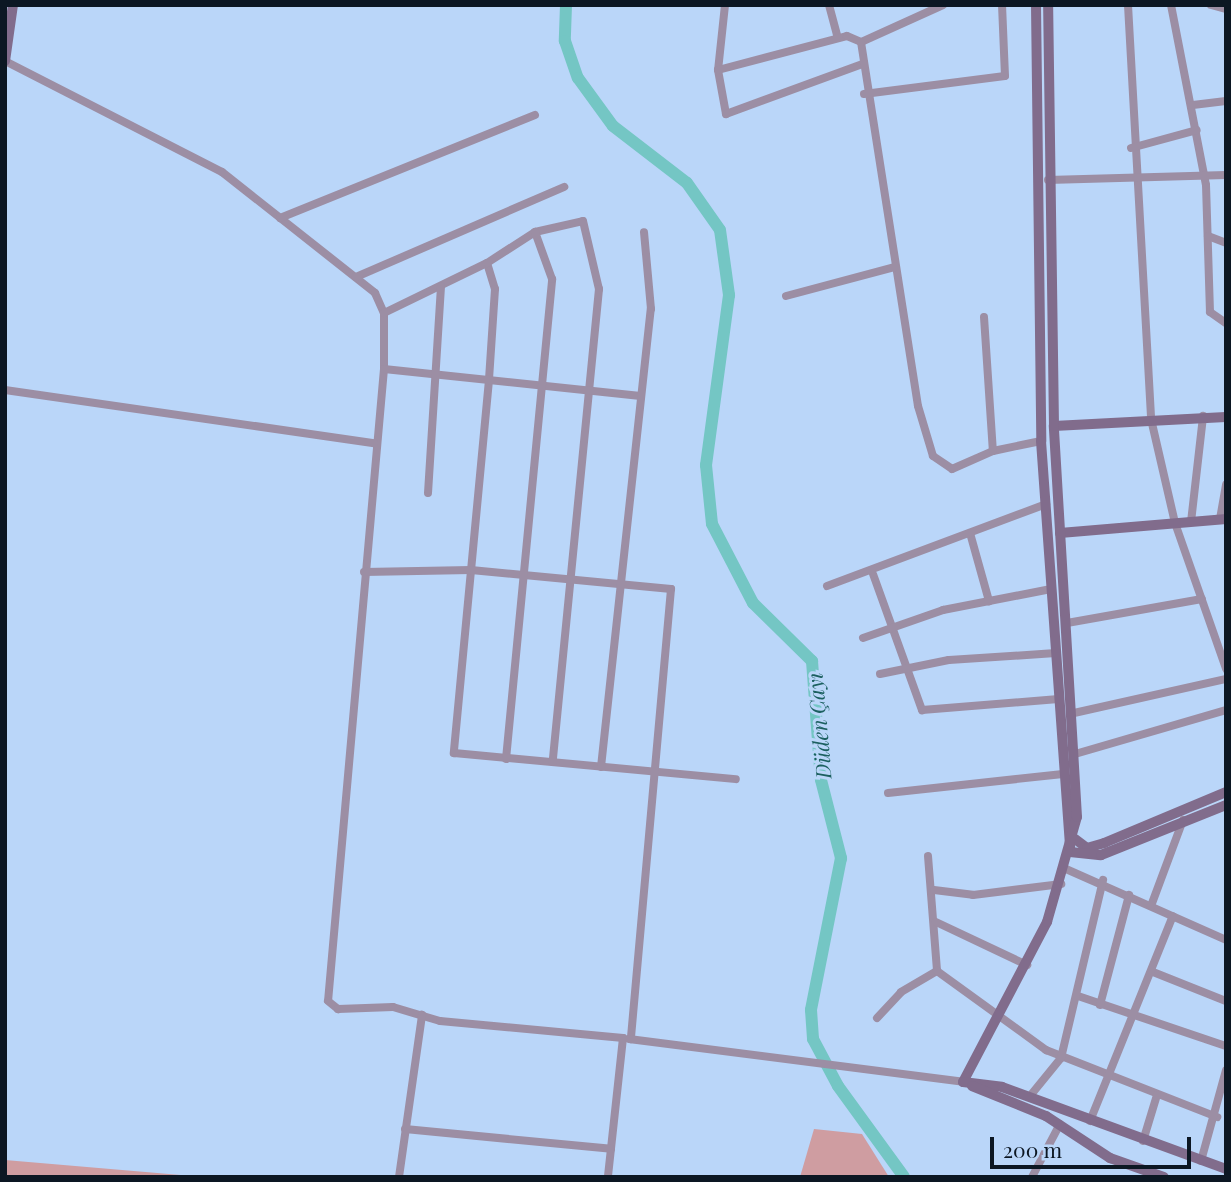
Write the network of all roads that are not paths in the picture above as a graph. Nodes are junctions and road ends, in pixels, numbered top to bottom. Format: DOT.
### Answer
graph roads {
  1 [pos="12,5"];
  2 [pos="725,5"];
  3 [pos="830,5"];
  4 [pos="943,5"];
  5 [pos="1002,5"];
  6 [pos="1036,5"];
  7 [pos="1048,5"];
  8 [pos="1128,5"];
  9 [pos="1171,5"];
  10 [pos="1211,5"];
  11 [pos="1226,9"];
  12 [pos="838,38"];
  13 [pos="861,42"];
  14 [pos="5,61"];
  15 [pos="863,64"];
  16 [pos="718,70"];
  17 [pos="864,94"];
  18 [pos="1226,101"];
  19 [pos="1193,105"];
  20 [pos="535,115"];
  21 [pos="1197,130"];
  22 [pos="1131,148"];
  23 [pos="1202,172"];
  24 [pos="1226,174"];
  25 [pos="1133,179"];
  26 [pos="1048,180"];
  27 [pos="564,187"];
  28 [pos="280,218"];
  29 [pos="536,232"];
  30 [pos="644,232"];
  31 [pos="1208,236"];
  32 [pos="1226,243"];
  33 [pos="487,263"];
  34 [pos="895,267"];
  35 [pos="356,276"];
  36 [pos="441,286"];
  37 [pos="786,296"];
  38 [pos="384,313"];
  39 [pos="984,317"];
  40 [pos="1226,323"];
  41 [pos="384,369"];
  42 [pos="438,374"];
  43 [pos="489,380"];
  44 [pos="539,385"];
  45 [pos="5,390"];
  46 [pos="589,390"];
  47 [pos="641,396"];
  48 [pos="1203,416"];
  49 [pos="1226,417"];
  50 [pos="1151,419"];
  51 [pos="1054,426"];
  52 [pos="1041,441"];
  53 [pos="374,443"];
  54 [pos="993,451"];
  55 [pos="1226,485"];
  56 [pos="428,494"];
  57 [pos="1046,504"];
  58 [pos="1223,519"];
  59 [pos="1191,522"];
  60 [pos="1175,523"];
  61 [pos="970,533"];
  62 [pos="1060,533"];
  63 [pos="471,570"];
  64 [pos="364,572"];
  65 [pos="873,573"];
  66 [pos="520,574"];
  67 [pos="571,579"];
  68 [pos="621,584"];
  69 [pos="827,586"];
  70 [pos="1064,587"];
  71 [pos="1051,589"];
  72 [pos="1202,599"];
  73 [pos="989,601"];
  74 [pos="1067,623"];
  75 [pos="893,627"];
  76 [pos="863,638"];
  77 [pos="1056,653"];
  78 [pos="908,667"];
  79 [pos="1226,669"];
  80 [pos="880,674"];
  81 [pos="1226,678"];
  82 [pos="1059,699"];
  83 [pos="1226,710"];
  84 [pos="1073,713"];
  85 [pos="1075,754"];
  86 [pos="506,759"];
  87 [pos="553,762"];
  88 [pos="601,767"];
  89 [pos="655,772"];
  90 [pos="1063,774"];
  91 [pos="736,779"];
  92 [pos="888,793"];
  93 [pos="1221,794"];
  94 [pos="1224,805"];
  95 [pos="1184,817"];
  96 [pos="1072,848"];
  97 [pos="1087,852"];
  98 [pos="928,856"];
  99 [pos="1066,869"];
  100 [pos="1085,872"];
  101 [pos="1103,880"];
  102 [pos="1061,884"];
  103 [pos="934,890"];
  104 [pos="1129,895"];
  105 [pos="1151,906"];
  106 [pos="1173,916"];
  107 [pos="936,922"];
  108 [pos="1226,940"];
  109 [pos="1027,965"];
  110 [pos="937,971"];
  111 [pos="1153,972"];
  112 [pos="1078,996"];
  113 [pos="1226,1001"];
  114 [pos="1100,1005"];
  115 [pos="422,1015"];
  116 [pos="1131,1016"];
  117 [pos="877,1018"];
  118 [pos="998,1019"];
  119 [pos="627,1039"];
  120 [pos="1226,1046"];
  121 [pos="1061,1058"];
  122 [pos="1107,1076"];
  123 [pos="1225,1076"];
  124 [pos="962,1082"];
  125 [pos="1157,1095"];
  126 [pos="1030,1096"];
  127 [pos="1217,1117"];
  128 [pos="1090,1121"];
  129 [pos="1060,1124"];
  130 [pos="405,1129"];
  131 [pos="1143,1141"];
  132 [pos="611,1149"];
  133 [pos="1201,1161"];
  134 [pos="1226,1169"];
  135 [pos="1034,1176"];
  136 [pos="399,1177"];
  137 [pos="608,1177"];
  138 [pos="1164,1177"];
  1 -- 14 [label="main road"];
  2 -- 16 [label="street"];
  3 -- 12 [label="street"];
  4 -- 13 [label="street"];
  5 -- 17 [label="street"];
  6 -- 52 [label="main road"];
  7 -- 26 [label="main road"];
  8 -- 22 [label="street"];
  9 -- 19 [label="street"];
  10 -- 11 [label="street"];
  12 -- 13 [label="street"];
  12 -- 16 [label="street"];
  13 -- 15 [label="street"];
  14 -- 28 [label="street"];
  15 -- 16 [label="street"];
  15 -- 17 [label="street"];
  17 -- 34 [label="street"];
  18 -- 19 [label="street"];
  19 -- 21 [label="street"];
  20 -- 28 [label="street"];
  21 -- 22 [label="street"];
  21 -- 23 [label="street"];
  22 -- 25 [label="street"];
  23 -- 24 [label="street"];
  23 -- 25 [label="street"];
  23 -- 31 [label="street"];
  25 -- 26 [label="street"];
  25 -- 50 [label="street"];
  26 -- 51 [label="main road"];
  27 -- 35 [label="street"];
  28 -- 35 [label="street"];
  29 -- 33 [label="street"];
  29 -- 44 [label="street"];
  29 -- 46 [label="street"];
  30 -- 47 [label="street"];
  31 -- 32 [label="street"];
  31 -- 40 [label="street"];
  33 -- 36 [label="street"];
  33 -- 43 [label="street"];
  34 -- 37 [label="street"];
  34 -- 54 [label="street"];
  35 -- 38 [label="street"];
  36 -- 38 [label="street"];
  36 -- 42 [label="street"];
  38 -- 41 [label="street"];
  39 -- 54 [label="street"];
  41 -- 42 [label="street"];
  41 -- 53 [label="street"];
  42 -- 43 [label="street"];
  42 -- 56 [label="street"];
  43 -- 44 [label="street"];
  43 -- 63 [label="street"];
  44 -- 46 [label="street"];
  44 -- 66 [label="street"];
  45 -- 53 [label="street"];
  46 -- 47 [label="street"];
  46 -- 67 [label="street"];
  47 -- 68 [label="street"];
  48 -- 49 [label="main road"];
  48 -- 50 [label="main road"];
  48 -- 59 [label="street"];
  50 -- 51 [label="main road"];
  50 -- 60 [label="street"];
  51 -- 62 [label="main road"];
  52 -- 54 [label="street"];
  52 -- 57 [label="main road"];
  53 -- 64 [label="street"];
  55 -- 58 [label="street"];
  57 -- 61 [label="street"];
  57 -- 71 [label="main road"];
  58 -- 59 [label="main road"];
  59 -- 60 [label="main road"];
  60 -- 62 [label="main road"];
  60 -- 72 [label="street"];
  61 -- 65 [label="street"];
  61 -- 73 [label="street"];
  62 -- 70 [label="main road"];
  63 -- 64 [label="street"];
  63 -- 66 [label="street"];
  63 -- 86 [label="street"];
  64 -- 115 [label="street"];
  65 -- 69 [label="street"];
  65 -- 75 [label="street"];
  66 -- 67 [label="street"];
  66 -- 86 [label="street"];
  67 -- 68 [label="street"];
  67 -- 87 [label="street"];
  68 -- 88 [label="street"];
  68 -- 89 [label="street"];
  70 -- 71 [label="main road"];
  70 -- 74 [label="main road"];
  71 -- 73 [label="street"];
  71 -- 77 [label="main road"];
  72 -- 74 [label="street"];
  72 -- 79 [label="street"];
  73 -- 75 [label="street"];
  74 -- 84 [label="main road"];
  75 -- 76 [label="street"];
  75 -- 78 [label="street"];
  77 -- 78 [label="street"];
  77 -- 82 [label="main road"];
  78 -- 80 [label="street"];
  78 -- 82 [label="street"];
  81 -- 84 [label="street"];
  82 -- 90 [label="main road"];
  83 -- 85 [label="street"];
  84 -- 85 [label="main road"];
  85 -- 96 [label="main road"];
  86 -- 87 [label="street"];
  87 -- 88 [label="street"];
  88 -- 89 [label="street"];
  89 -- 91 [label="street"];
  89 -- 119 [label="street"];
  90 -- 92 [label="street"];
  90 -- 96 [label="main road"];
  93 -- 94 [label="street"];
  93 -- 97 [label="main road"];
  94 -- 95 [label="main road"];
  95 -- 97 [label="main road"];
  95 -- 105 [label="street"];
  96 -- 97 [label="main road"];
  96 -- 99 [label="main road"];
  97 -- 100 [label="street"];
  98 -- 103 [label="street"];
  99 -- 100 [label="street"];
  99 -- 102 [label="main road"];
  100 -- 101 [label="street"];
  101 -- 104 [label="street"];
  101 -- 112 [label="street"];
  102 -- 103 [label="street"];
  102 -- 109 [label="main road"];
  103 -- 107 [label="street"];
  104 -- 105 [label="street"];
  104 -- 114 [label="street"];
  105 -- 106 [label="street"];
  106 -- 108 [label="street"];
  106 -- 111 [label="street"];
  107 -- 109 [label="street"];
  107 -- 110 [label="street"];
  109 -- 118 [label="main road"];
  110 -- 117 [label="street"];
  110 -- 118 [label="street"];
  111 -- 113 [label="street"];
  111 -- 116 [label="street"];
  112 -- 114 [label="street"];
  112 -- 121 [label="street"];
  114 -- 116 [label="street"];
  115 -- 119 [label="street"];
  115 -- 130 [label="street"];
  116 -- 120 [label="street"];
  116 -- 122 [label="street"];
  118 -- 121 [label="street"];
  118 -- 124 [label="main road"];
  119 -- 124 [label="street"];
  119 -- 132 [label="street"];
  121 -- 122 [label="street"];
  121 -- 126 [label="street"];
  122 -- 125 [label="street"];
  122 -- 128 [label="street"];
  123 -- 127 [label="street"];
  124 -- 126 [label="main road"];
  124 -- 129 [label="main road"];
  125 -- 127 [label="street"];
  125 -- 131 [label="street"];
  126 -- 128 [label="main road"];
  127 -- 133 [label="street"];
  128 -- 131 [label="main road"];
  129 -- 135 [label="street"];
  129 -- 138 [label="main road"];
  130 -- 132 [label="street"];
  130 -- 136 [label="street"];
  131 -- 133 [label="main road"];
  132 -- 137 [label="street"];
  133 -- 134 [label="main road"];
}
